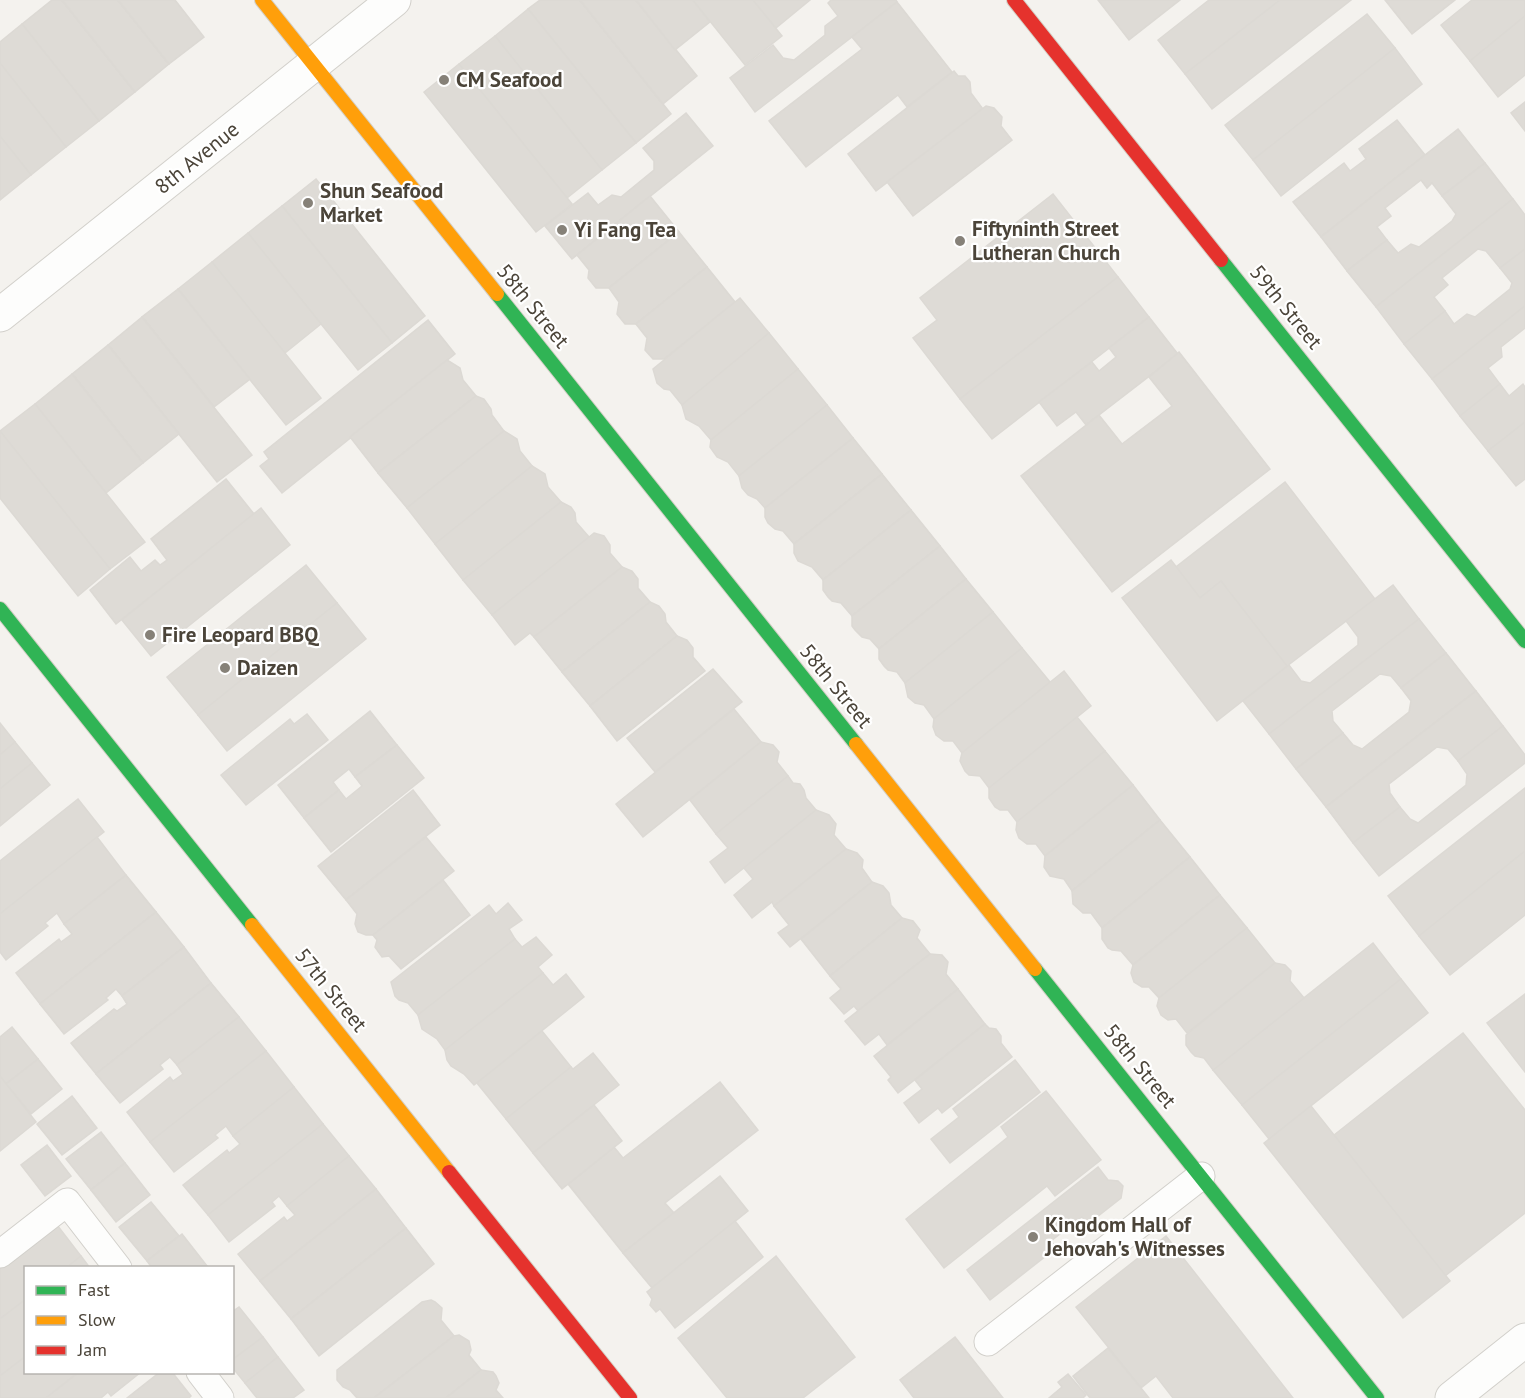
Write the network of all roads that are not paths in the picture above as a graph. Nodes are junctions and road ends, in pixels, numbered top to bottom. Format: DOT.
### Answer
graph roads {
  1 [pos="262,0"];
  2 [pos="394,0"];
  3 [pos="1014,0"];
  4 [pos="314,64"];
  5 [pos="0,315"];
  6 [pos="0,609"];
  7 [pos="1525,640"];
  8 [pos="1201,1176"];
  9 [pos="0,1254"];
  10 [pos="116,1266"];
  11 [pos="1525,1340"];
  12 [pos="988,1342"];
  13 [pos="202,1374"];
  14 [pos="220,1398"];
  15 [pos="630,1398"];
  16 [pos="1377,1398"];
  17 [pos="1452,1398"];
  1 -- 4 [label="street, 58th Street"];
  2 -- 4 [label="street, 8th Avenue"];
  3 -- 7 [label="street, 59th Street"];
  4 -- 5 [label="street, 8th Avenue"];
  4 -- 8 [label="street, 58th Street"];
  6 -- 15 [label="street, 57th Street"];
  8 -- 12 [label="lane"];
  8 -- 16 [label="street, 58th Street"];
  9 -- 10 [label="lane"];
  11 -- 17 [label="street"];
  13 -- 14 [label="lane"];
}
